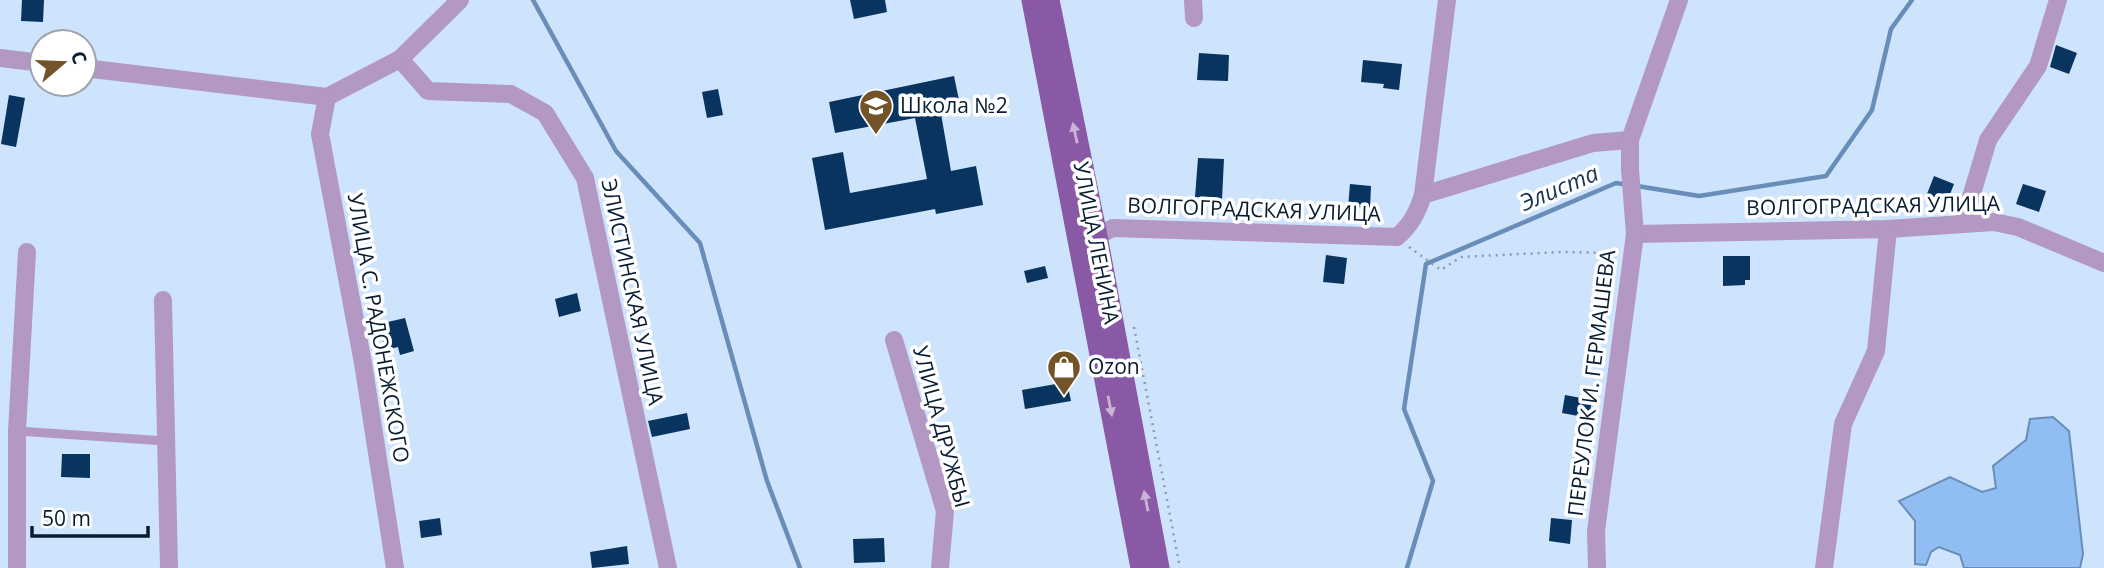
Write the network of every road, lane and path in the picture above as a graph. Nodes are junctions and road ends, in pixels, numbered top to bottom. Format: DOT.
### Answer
graph roads {
  1 [pos="460,0"];
  2 [pos="1032,0"];
  3 [pos="1049,0"];
  4 [pos="1193,0"];
  5 [pos="1447,0"];
  6 [pos="1679,0"];
  7 [pos="2058,0"];
  8 [pos="1194,18"];
  9 [pos="0,58"];
  10 [pos="400,59"];
  11 [pos="28,61"];
  12 [pos="98,70"];
  13 [pos="327,97"];
  14 [pos="1630,140"];
  15 [pos="1423,195"];
  16 [pos="1964,224"];
  17 [pos="1888,229"];
  18 [pos="1635,234"];
  19 [pos="1087,237"];
  20 [pos="27,252"];
  21 [pos="1633,254"];
  22 [pos="1420,255"];
  23 [pos="2104,263"];
  24 [pos="163,299"];
  25 [pos="894,340"];
  26 [pos="16,431"];
  27 [pos="166,441"];
  28 [pos="17,568"];
  29 [pos="169,568"];
  30 [pos="395,568"];
  31 [pos="668,568"];
  32 [pos="940,568"];
  33 [pos="1141,568"];
  34 [pos="1159,568"];
  35 [pos="1597,568"];
  36 [pos="1824,568"];
  1 -- 10 [label="street"];
  2 -- 19 [label="main road, УЛИЦА ЛЕНИНА"];
  19 -- 3 [label="main road, УЛИЦА ЛЕНИНА, one-way"];
  4 -- 8 [label="street"];
  5 -- 15 [label="street"];
  6 -- 14 [label="street, ПЕРЕУЛОК И. ГЕРМАШЕВА"];
  7 -- 16 [label="street"];
  9 -- 11 [label="street"];
  10 -- 13 [label="street"];
  10 -- 31 [label="street, ЭЛИСТИНСКАЯ УЛИЦА"];
  12 -- 13 [label="street"];
  13 -- 30 [label="street, УЛИЦА С. РАДОНЕЖСКОГО"];
  14 -- 15 [label="street"];
  14 -- 18 [label="street, ПЕРЕУЛОК И. ГЕРМАШЕВА"];
  15 -- 19 [label="street, ВОЛГОГРАДСКАЯ УЛИЦА"];
  16 -- 17 [label="street, ВОЛГОГРАДСКАЯ УЛИЦА"];
  16 -- 23 [label="street, ВОЛГОГРАДСКАЯ УЛИЦА"];
  17 -- 18 [label="street, ВОЛГОГРАДСКАЯ УЛИЦА"];
  17 -- 36 [label="street"];
  18 -- 21 [label="street, ПЕРЕУЛОК И. ГЕРМАШЕВА"];
  19 -- 33 [label="main road, УЛИЦА ЛЕНИНА, one-way"];
  34 -- 19 [label="main road, УЛИЦА ЛЕНИНА, one-way"];
  20 -- 26 [label="street"];
  21 -- 22 [label="path"];
  21 -- 35 [label="street, ПЕРЕУЛОК И. ГЕРМАШЕВА"];
  24 -- 27 [label="street"];
  25 -- 32 [label="street, УЛИЦА ДРУЖБЫ"];
  26 -- 27 [label="lane"];
  26 -- 28 [label="street"];
  27 -- 29 [label="street"];
}
